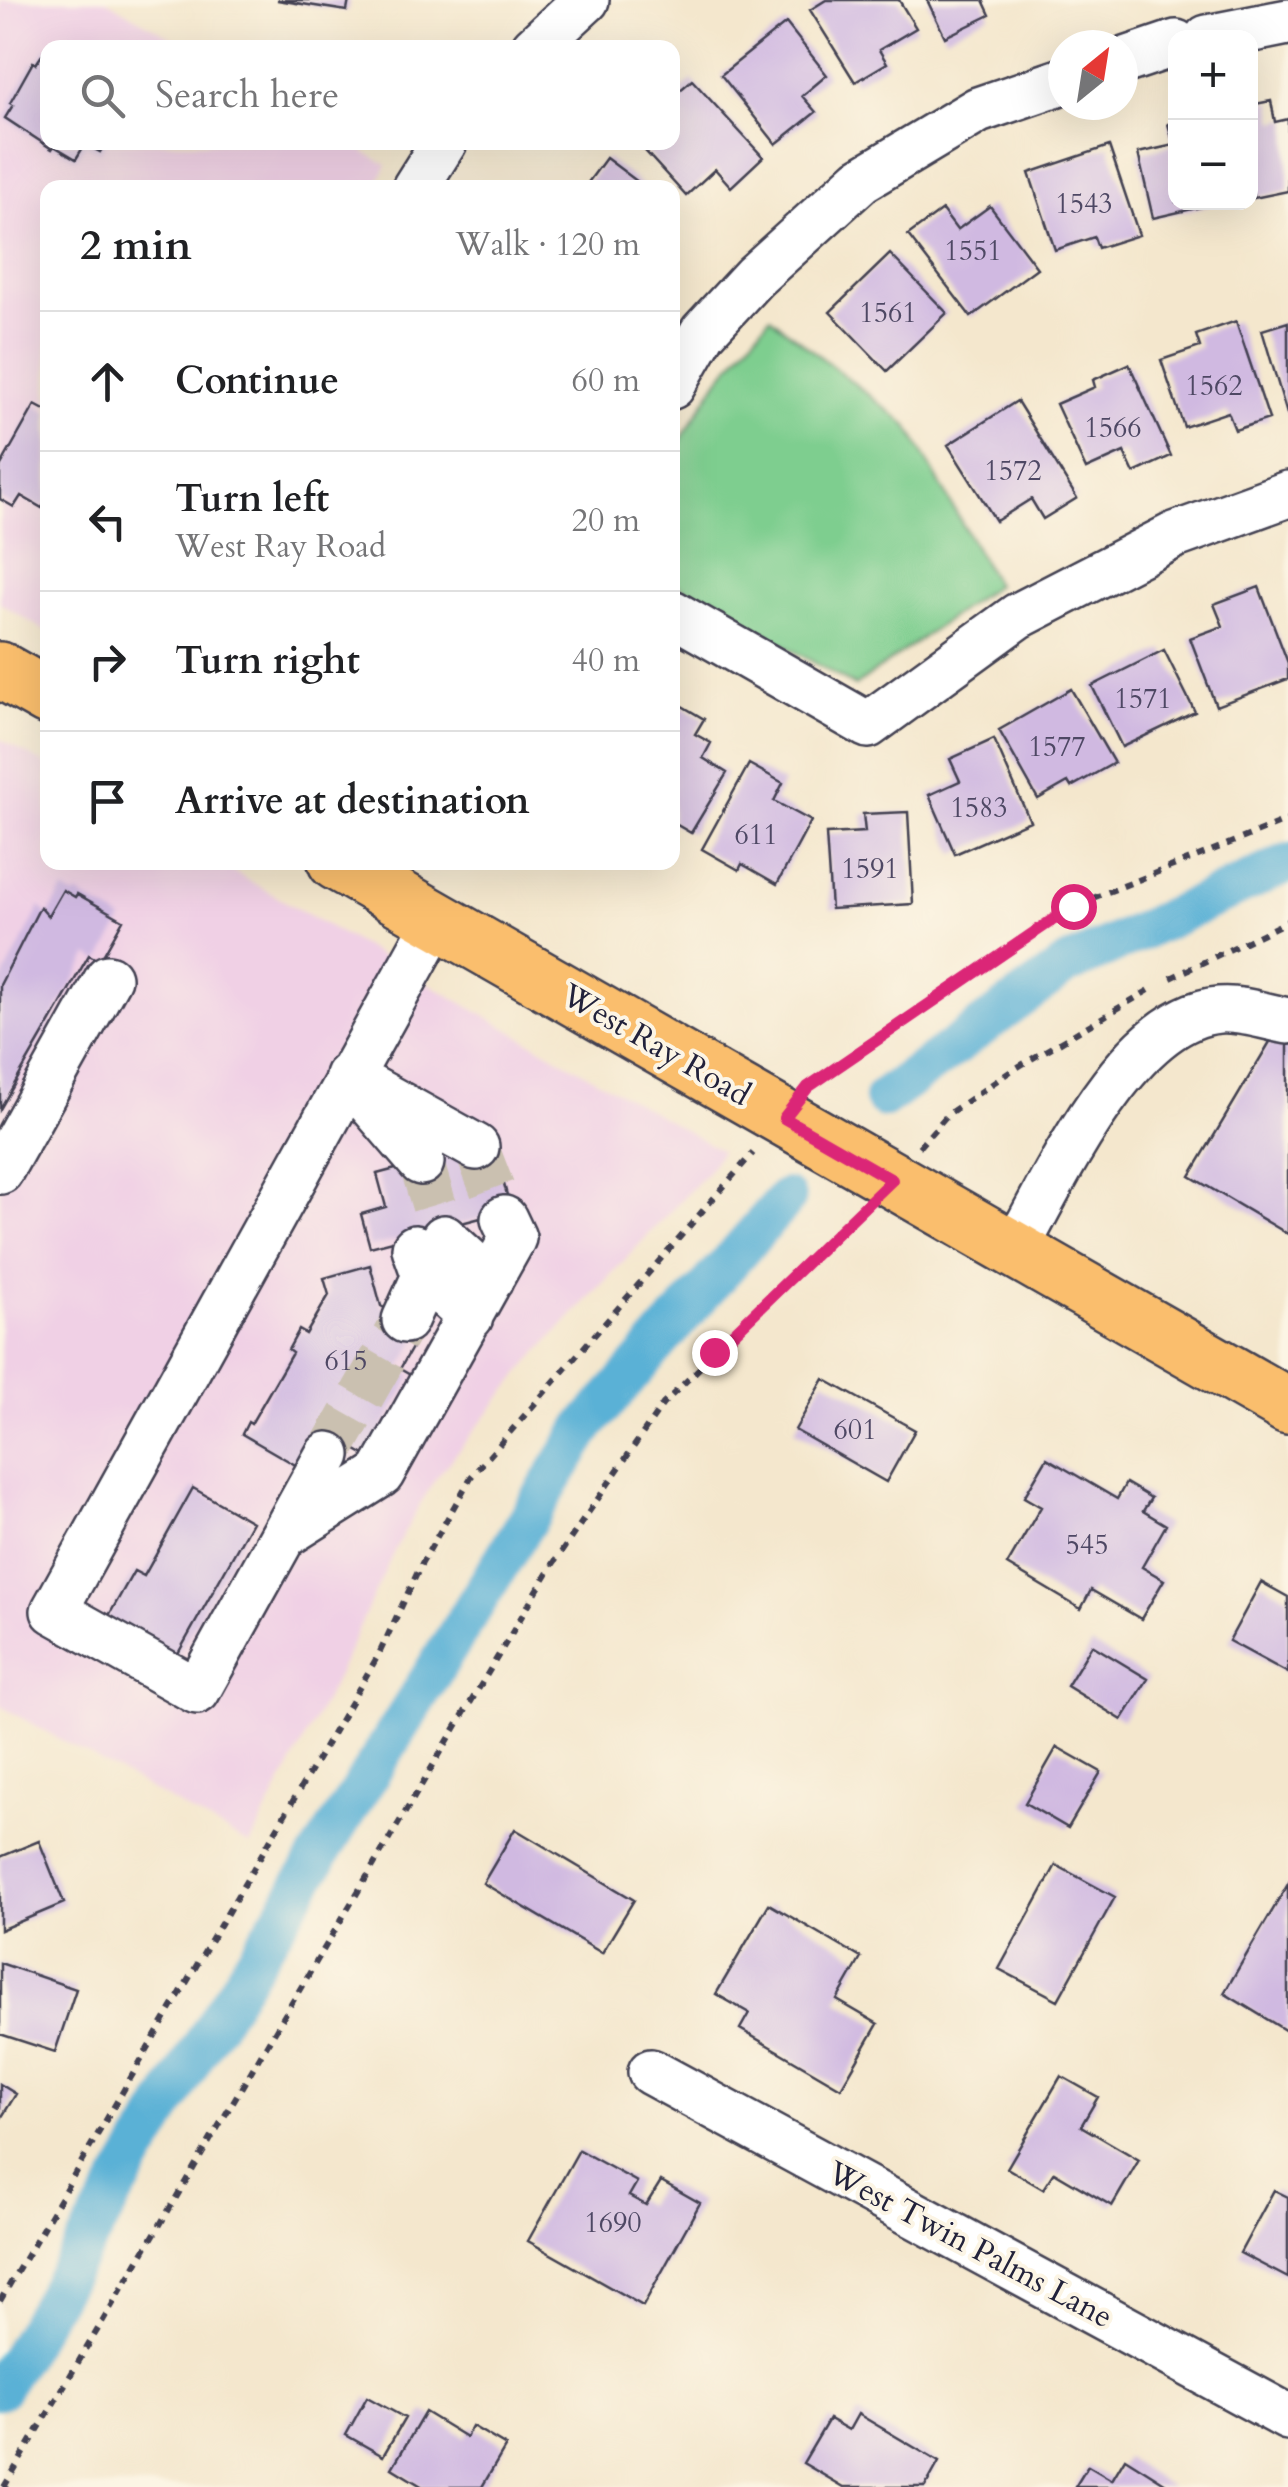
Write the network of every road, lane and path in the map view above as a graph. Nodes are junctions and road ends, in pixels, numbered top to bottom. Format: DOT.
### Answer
graph roads {
  1 [pos="586,0"];
  2 [pos="1288,22"];
  3 [pos="1248,30"];
  4 [pos="543,40"];
  5 [pos="1168,47"];
  6 [pos="1138,56"];
  7 [pos="1048,86"];
  8 [pos="439,150"];
  9 [pos="420,180"];
  10 [pos="680,372"];
  11 [pos="1288,494"];
  12 [pos="680,618"];
  13 [pos="0,670"];
  14 [pos="40,693"];
  15 [pos="1288,820"];
  16 [pos="350,870"];
  17 [pos="437,920"];
  18 [pos="1288,920"];
  19 [pos="108,978"];
  20 [pos="1288,1022"];
  21 [pos="348,1076"];
  22 [pos="794,1125"];
  23 [pos="0,1171"];
  24 [pos="882,1174"];
  25 [pos="451,1241"];
  26 [pos="1015,1250"];
  27 [pos="480,1299"];
  28 [pos="405,1320"];
  29 [pos="1288,1406"];
  30 [pos="328,1455"];
  31 [pos="284,1534"];
  32 [pos="651,2072"];
  33 [pos="0,2301"];
  34 [pos="1288,2417"];
  35 [pos="4,2487"];
  1 -- 4 [label="street"];
  2 -- 3 [label="street"];
  5 -- 6 [label="street"];
  7 -- 10 [label="street"];
  8 -- 9 [label="street"];
  11 -- 12 [label="street"];
  13 -- 14 [label="main road"];
  15 -- 22 [label="path"];
  16 -- 17 [label="main road, West Ray Road"];
  17 -- 21 [label="street"];
  17 -- 22 [label="main road, West Ray Road"];
  18 -- 24 [label="path"];
  19 -- 23 [label="street"];
  20 -- 26 [label="street"];
  21 -- 21 [label="street"];
  21 -- 31 [label="street"];
  22 -- 24 [label="main road, West Ray Road"];
  22 -- 33 [label="path"];
  24 -- 26 [label="main road, West Ray Road"];
  24 -- 35 [label="path"];
  25 -- 27 [label="street"];
  25 -- 27 [label="street"];
  25 -- 28 [label="street"];
  26 -- 29 [label="main road, West Ray Road"];
  27 -- 31 [label="street"];
  30 -- 31 [label="street"];
  32 -- 34 [label="street, West Twin Palms Lane"];
}
